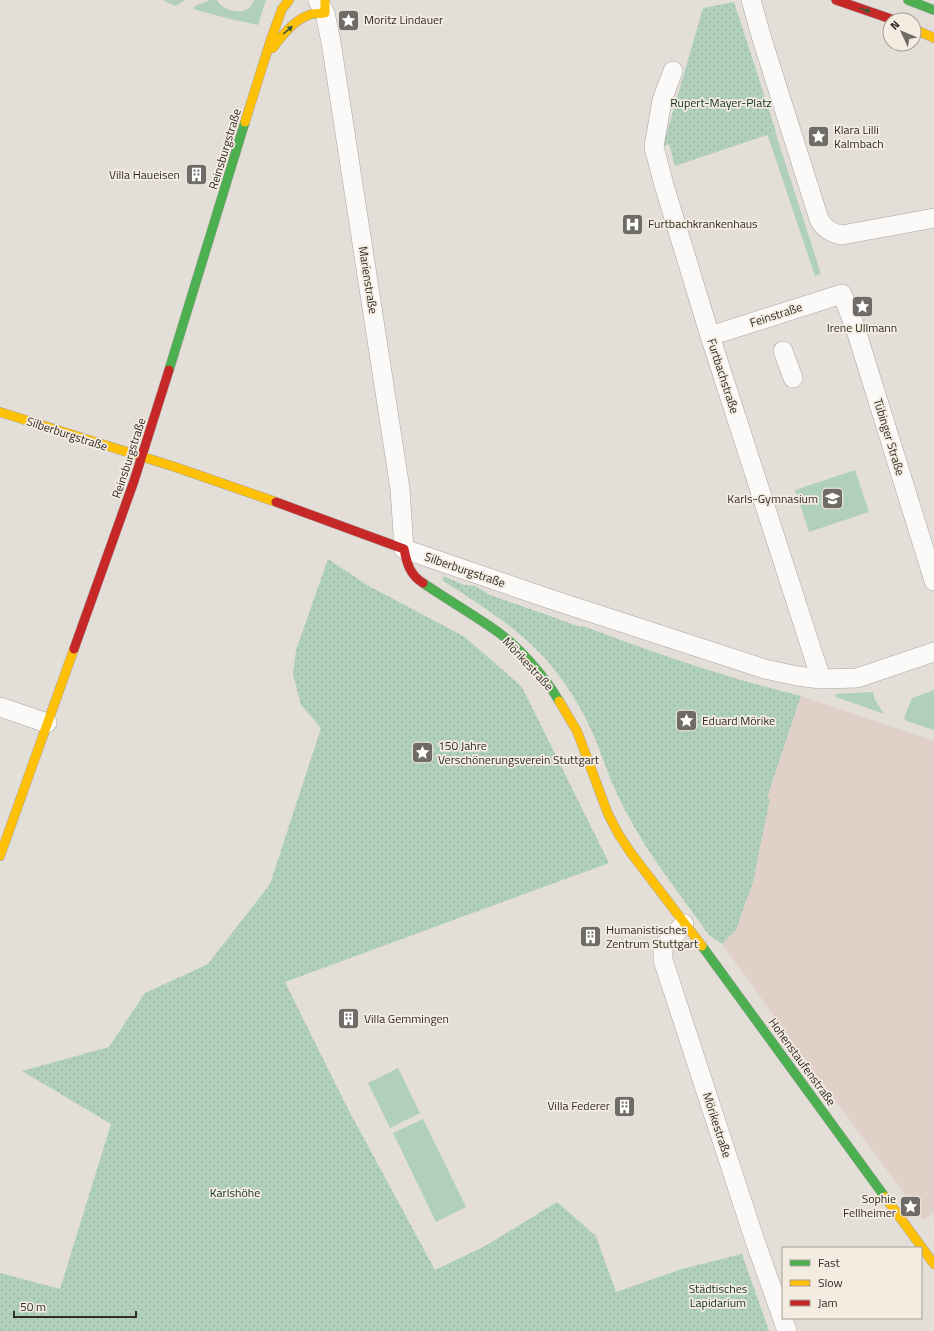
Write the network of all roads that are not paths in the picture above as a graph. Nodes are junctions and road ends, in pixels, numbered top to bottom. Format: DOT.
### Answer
graph roads {
  1 [pos="288,0"];
  2 [pos="751,0"];
  3 [pos="836,0"];
  4 [pos="908,0"];
  5 [pos="323,4"];
  6 [pos="934,10"];
  7 [pos="882,16"];
  8 [pos="922,33"];
  9 [pos="934,38"];
  10 [pos="265,62"];
  11 [pos="673,71"];
  12 [pos="934,218"];
  13 [pos="842,294"];
  14 [pos="710,336"];
  15 [pos="783,352"];
  16 [pos="793,378"];
  17 [pos="0,412"];
  18 [pos="142,457"];
  19 [pos="404,549"];
  20 [pos="934,581"];
  21 [pos="934,652"];
  22 [pos="821,678"];
  23 [pos="0,707"];
  24 [pos="47,723"];
  25 [pos="1,850"];
  26 [pos="648,876"];
  27 [pos="684,924"];
  28 [pos="922,1247"];
  29 [pos="922,1247"];
  30 [pos="934,1264"];
  31 [pos="782,1317"];
  32 [pos="783,1319"];
  33 [pos="787,1331"];
  1 -- 10 [label="street, Reinsburgstraße"];
  2 -- 12 [label="street"];
  3 -- 7 [label="street, one-way"];
  4 -- 6 [label="street"];
  10 -- 5 [label="street, Reinsburgstraße, one-way"];
  5 -- 19 [label="street, Marienstraße"];
  8 -- 9 [label="street"];
  10 -- 18 [label="street, Reinsburgstraße"];
  11 -- 14 [label="street, Furtbachstraße"];
  13 -- 14 [label="street, Feinstraße"];
  13 -- 20 [label="street, Tübinger Straße"];
  14 -- 22 [label="street, Furtbachstraße"];
  15 -- 16 [label="street"];
  17 -- 18 [label="street, Silberburgstraße"];
  18 -- 19 [label="street, Silberburgstraße"];
  18 -- 24 [label="street, Reinsburgstraße"];
  19 -- 22 [label="street, Silberburgstraße"];
  19 -- 26 [label="street, Mörikestraße"];
  21 -- 22 [label="street, Silberburgstraße"];
  23 -- 24 [label="street"];
  24 -- 25 [label="street, Reinsburgstraße"];
  26 -- 27 [label="street, Hohenstaufenstraße"];
  27 -- 28 [label="street, Hohenstaufenstraße"];
  27 -- 31 [label="street, Mörikestraße"];
  29 -- 30 [label="street, Hohenstaufenstraße"];
  32 -- 33 [label="street, Mörikestraße"];
}
